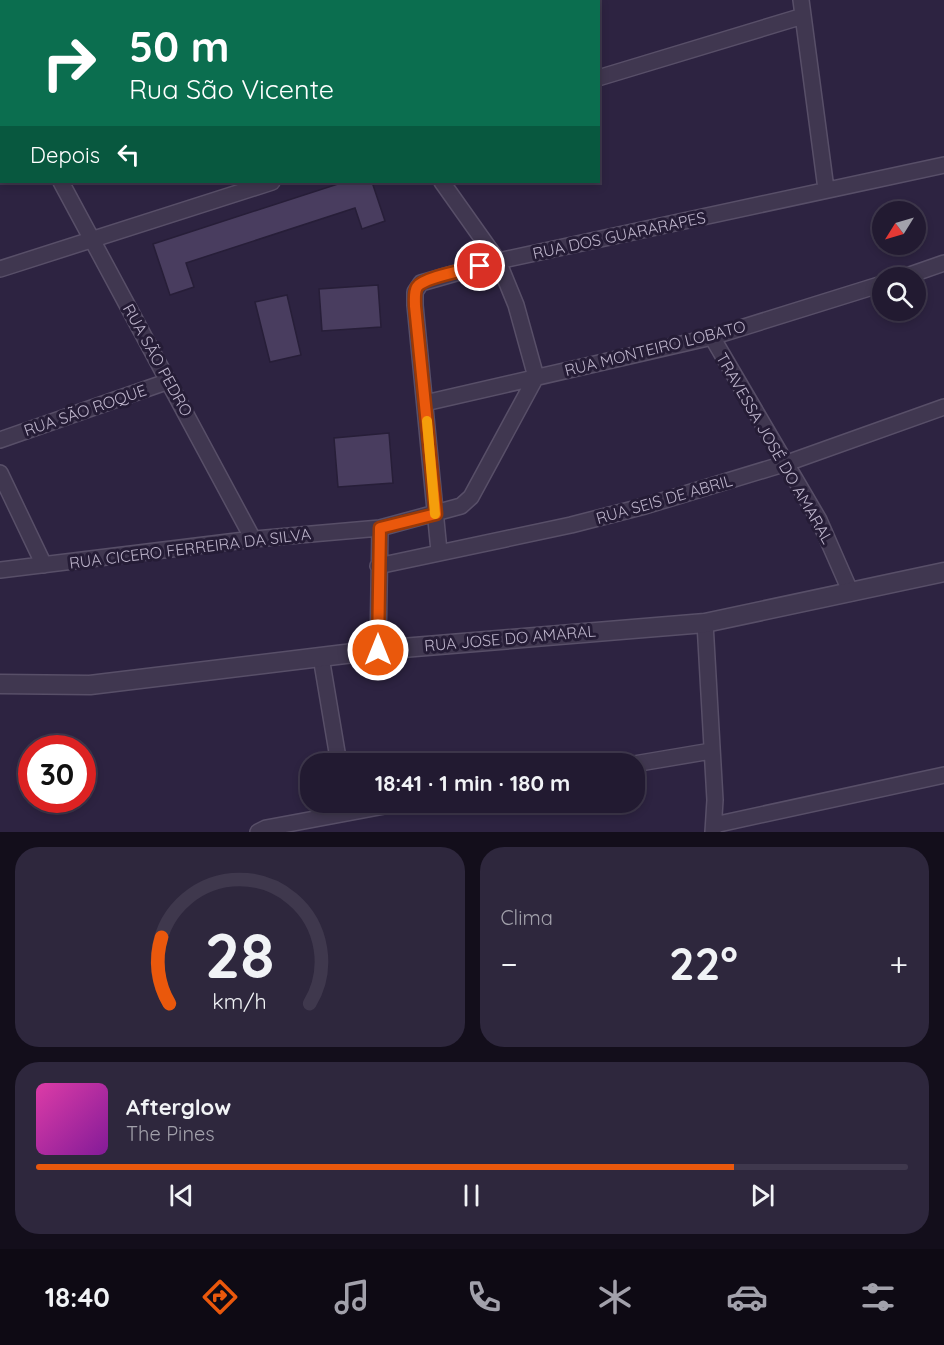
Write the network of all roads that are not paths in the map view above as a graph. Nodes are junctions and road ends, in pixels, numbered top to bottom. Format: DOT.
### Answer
graph roads {
  1 [pos="801,0"];
  2 [pos="803,16"];
  3 [pos="600,77"];
  4 [pos="944,165"];
  5 [pos="62,183"];
  6 [pos="269,183"];
  7 [pos="443,183"];
  8 [pos="826,189"];
  9 [pos="92,240"];
  10 [pos="498,261"];
  11 [pos="944,263"];
  12 [pos="0,269"];
  13 [pos="926,269"];
  14 [pos="872,287"];
  15 [pos="712,337"];
  16 [pos="536,376"];
  17 [pos="169,381"];
  18 [pos="425,403"];
  19 [pos="944,407"];
  20 [pos="0,440"];
  21 [pos="787,464"];
  22 [pos="0,473"];
  23 [pos="436,514"];
  24 [pos="380,528"];
  25 [pos="253,539"];
  26 [pos="439,552"];
  27 [pos="44,565"];
  28 [pos="378,566"];
  29 [pos="0,570"];
  30 [pos="944,572"];
  31 [pos="851,593"];
  32 [pos="705,623"];
  33 [pos="378,650"];
  34 [pos="321,657"];
  35 [pos="0,684"];
  36 [pos="711,751"];
  37 [pos="337,753"];
  38 [pos="645,762"];
  39 [pos="944,775"];
  40 [pos="323,813"];
  41 [pos="713,828"];
  42 [pos="258,832"];
  1 -- 2 [label="street"];
  2 -- 3 [label="street"];
  2 -- 8 [label="street"];
  4 -- 8 [label="street, RUA DOS GUARARAPES"];
  5 -- 9 [label="street, RUA SÃO PEDRO"];
  6 -- 9 [label="street"];
  7 -- 10 [label="street"];
  8 -- 10 [label="street, RUA DOS GUARARAPES"];
  9 -- 12 [label="street"];
  9 -- 17 [label="street, RUA SÃO PEDRO"];
  10 -- 16 [label="street"];
  10 -- 18 [label="street, RUA DOS GUARARAPES"];
  11 -- 13 [label="street"];
  14 -- 15 [label="street, RUA MONTEIRO LOBATO"];
  15 -- 16 [label="street, RUA MONTEIRO LOBATO"];
  15 -- 21 [label="street, TRAVESSA JOSÉ DO AMARAL"];
  16 -- 18 [label="street, RUA MONTEIRO LOBATO"];
  16 -- 23 [label="street, RUA CICERO FERREIRA DA SILVA"];
  17 -- 20 [label="street, RUA SÃO ROQUE"];
  17 -- 25 [label="street, RUA SÃO PEDRO"];
  18 -- 23 [label="street, RUA DOS GUARARAPES"];
  19 -- 21 [label="street, RUA SEIS DE ABRIL"];
  21 -- 26 [label="street, RUA SEIS DE ABRIL"];
  21 -- 31 [label="street, TRAVESSA JOSÉ DO AMARAL"];
  22 -- 27 [label="street"];
  23 -- 24 [label="street, RUA CICERO FERREIRA DA SILVA"];
  23 -- 26 [label="street, RUA DOS GUARARAPES"];
  24 -- 25 [label="street, RUA CICERO FERREIRA DA SILVA"];
  24 -- 28 [label="street"];
  25 -- 27 [label="street, RUA CICERO FERREIRA DA SILVA"];
  26 -- 28 [label="street, RUA SEIS DE ABRIL"];
  27 -- 29 [label="street, RUA CICERO FERREIRA DA SILVA"];
  28 -- 33 [label="street"];
  30 -- 31 [label="street, RUA JOSE DO AMARAL"];
  31 -- 32 [label="street, RUA JOSE DO AMARAL"];
  32 -- 33 [label="street, RUA JOSE DO AMARAL"];
  32 -- 36 [label="street"];
  33 -- 34 [label="street, RUA JOSE DO AMARAL"];
  34 -- 35 [label="street, RUA JOSE DO AMARAL"];
  34 -- 37 [label="street"];
  36 -- 38 [label="street"];
  36 -- 41 [label="street"];
  39 -- 41 [label="street"];
  40 -- 42 [label="street"];
}
